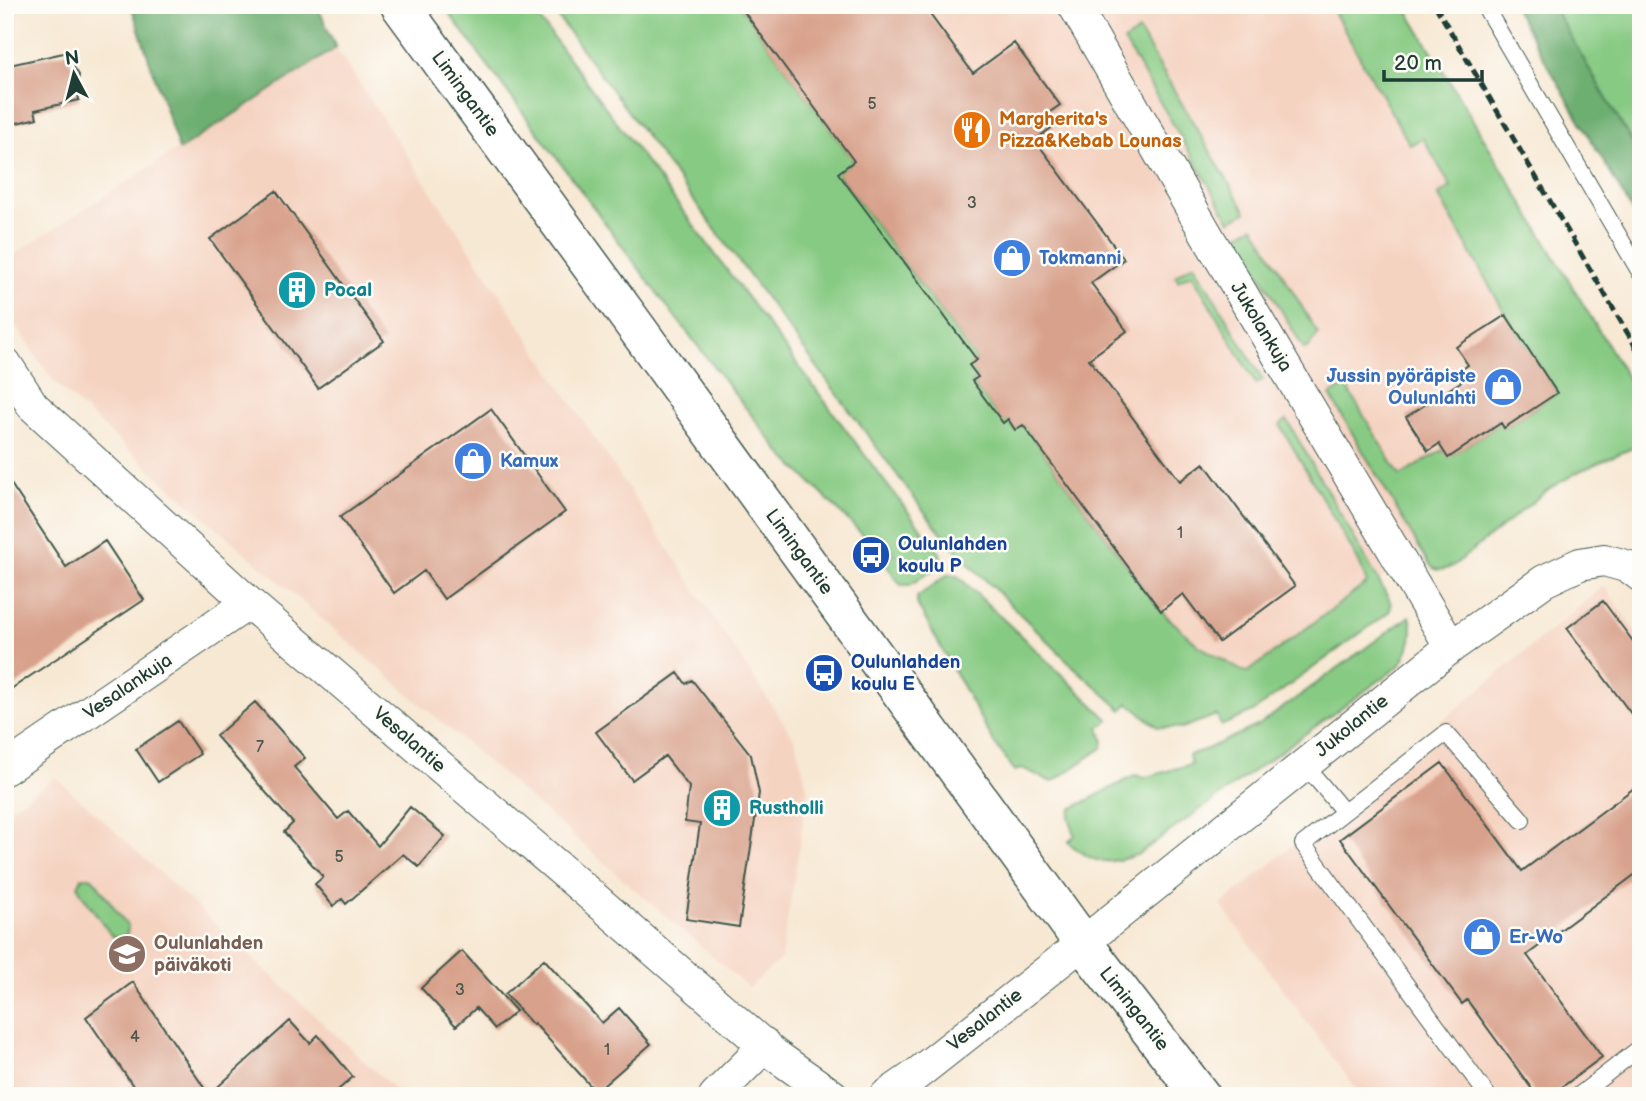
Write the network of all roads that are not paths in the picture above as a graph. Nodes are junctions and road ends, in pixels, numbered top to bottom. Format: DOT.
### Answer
graph roads {
  1 [pos="400,5"];
  2 [pos="1074,5"];
  3 [pos="1483,5"];
  4 [pos="1641,274"];
  5 [pos="5,363"];
  6 [pos="1641,576"];
  7 [pos="249,603"];
  8 [pos="1451,647"];
  9 [pos="1305,765"];
  10 [pos="5,769"];
  11 [pos="1344,812"];
  12 [pos="1522,820"];
  13 [pos="1083,943"];
  14 [pos="763,1044"];
  15 [pos="1641,1047"];
  16 [pos="715,1096"];
  17 [pos="833,1096"];
  18 [pos="886,1096"];
  19 [pos="1201,1096"];
  20 [pos="1488,1096"];
  21 [pos="1578,1096"];
  1 -- 13 [label="main road, Limingantie"];
  2 -- 8 [label="street, Jukolankuja"];
  3 -- 4 [label="lane"];
  5 -- 7 [label="street, Vesalantie"];
  6 -- 8 [label="street, Jukolantie"];
  7 -- 10 [label="street, Vesalankuja"];
  7 -- 14 [label="street, Vesalantie"];
  8 -- 9 [label="street, Jukolantie"];
  9 -- 11 [label="lane"];
  9 -- 13 [label="street, Jukolantie"];
  11 -- 12 [label="lane"];
  11 -- 20 [label="lane"];
  13 -- 18 [label="street, Vesalantie"];
  13 -- 19 [label="main road, Limingantie"];
  14 -- 16 [label="street"];
  14 -- 17 [label="street, Vesalantie"];
  15 -- 21 [label="lane"];
}
